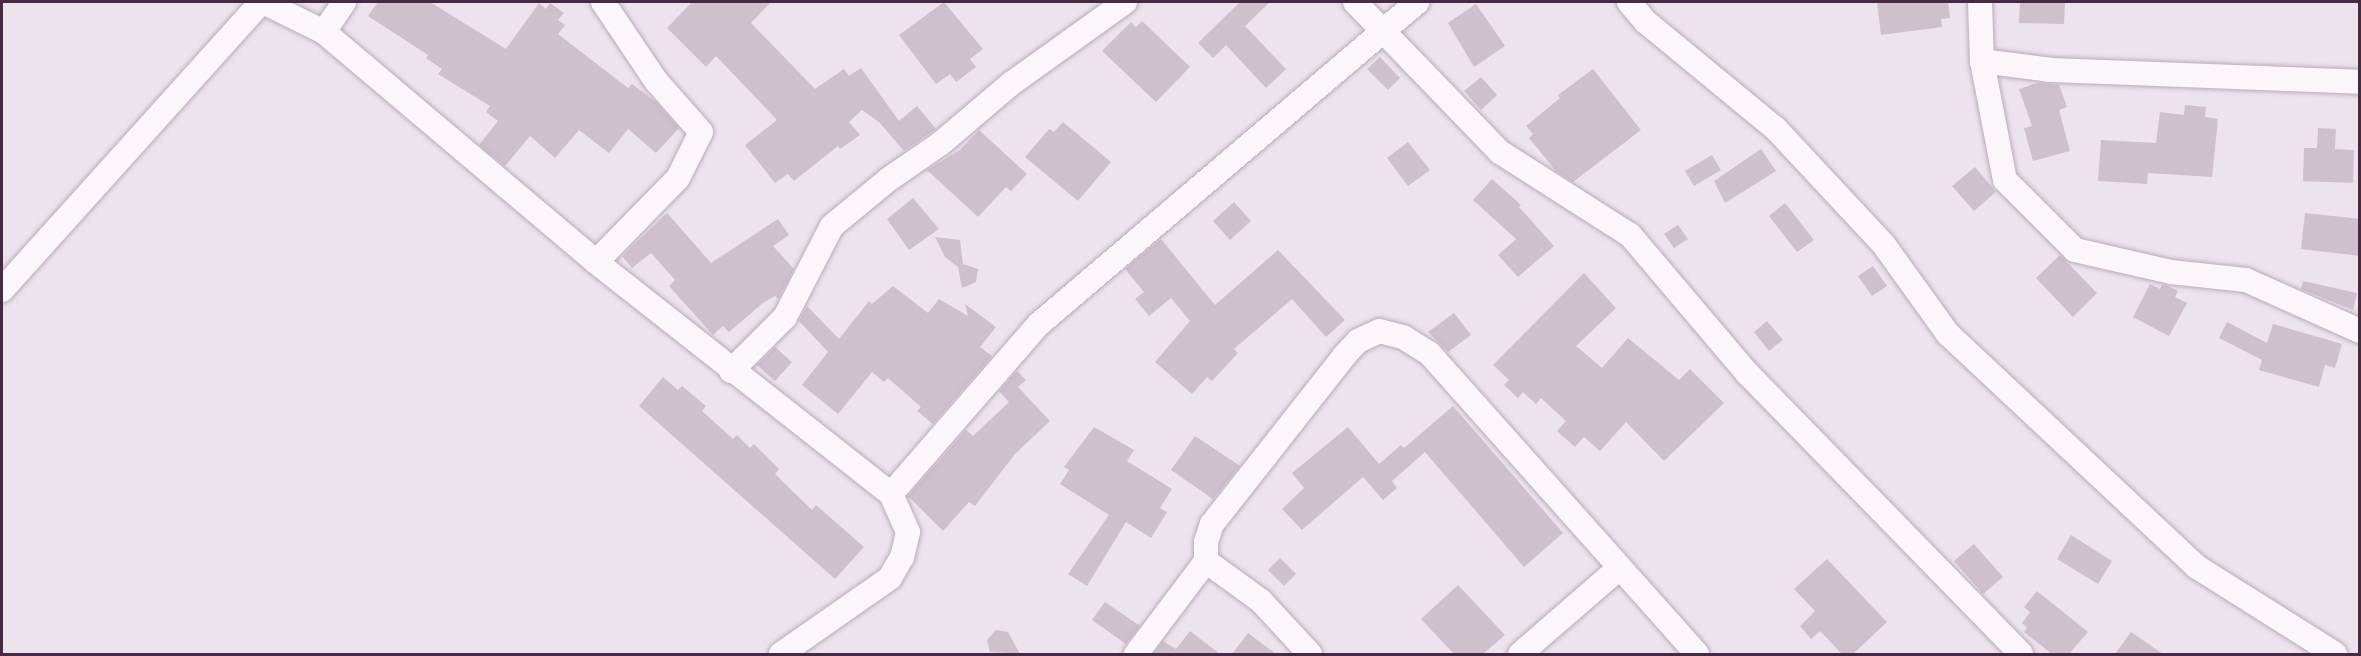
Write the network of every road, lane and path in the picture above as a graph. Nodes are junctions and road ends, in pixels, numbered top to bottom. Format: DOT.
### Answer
graph roads {
  1 [pos="262,2"];
  2 [pos="344,2"];
  3 [pos="603,2"];
  4 [pos="1125,2"];
  5 [pos="1354,2"];
  6 [pos="1417,2"];
  7 [pos="1629,2"];
  8 [pos="1980,2"];
  9 [pos="1382,29"];
  10 [pos="324,32"];
  11 [pos="1982,61"];
  12 [pos="2360,82"];
  13 [pos="596,262"];
  14 [pos="2,291"];
  15 [pos="2360,331"];
  16 [pos="731,371"];
  17 [pos="891,494"];
  18 [pos="1206,561"];
  19 [pos="1618,569"];
  20 [pos="781,654"];
  21 [pos="1136,654"];
  22 [pos="1310,654"];
  23 [pos="1520,654"];
  24 [pos="1697,654"];
  25 [pos="2021,654"];
  26 [pos="2335,654"];
  1 -- 10 [label="street"];
  1 -- 14 [label="street"];
  2 -- 10 [label="street"];
  3 -- 13 [label="street"];
  4 -- 16 [label="street"];
  5 -- 9 [label="street"];
  6 -- 9 [label="street"];
  7 -- 26 [label="street"];
  8 -- 11 [label="street"];
  9 -- 17 [label="street"];
  9 -- 25 [label="street"];
  10 -- 13 [label="street"];
  11 -- 12 [label="street"];
  11 -- 15 [label="street"];
  13 -- 16 [label="street"];
  16 -- 17 [label="street"];
  17 -- 20 [label="street"];
  18 -- 19 [label="street"];
  18 -- 21 [label="street"];
  18 -- 22 [label="street"];
  19 -- 23 [label="street"];
  19 -- 24 [label="street"];
}
